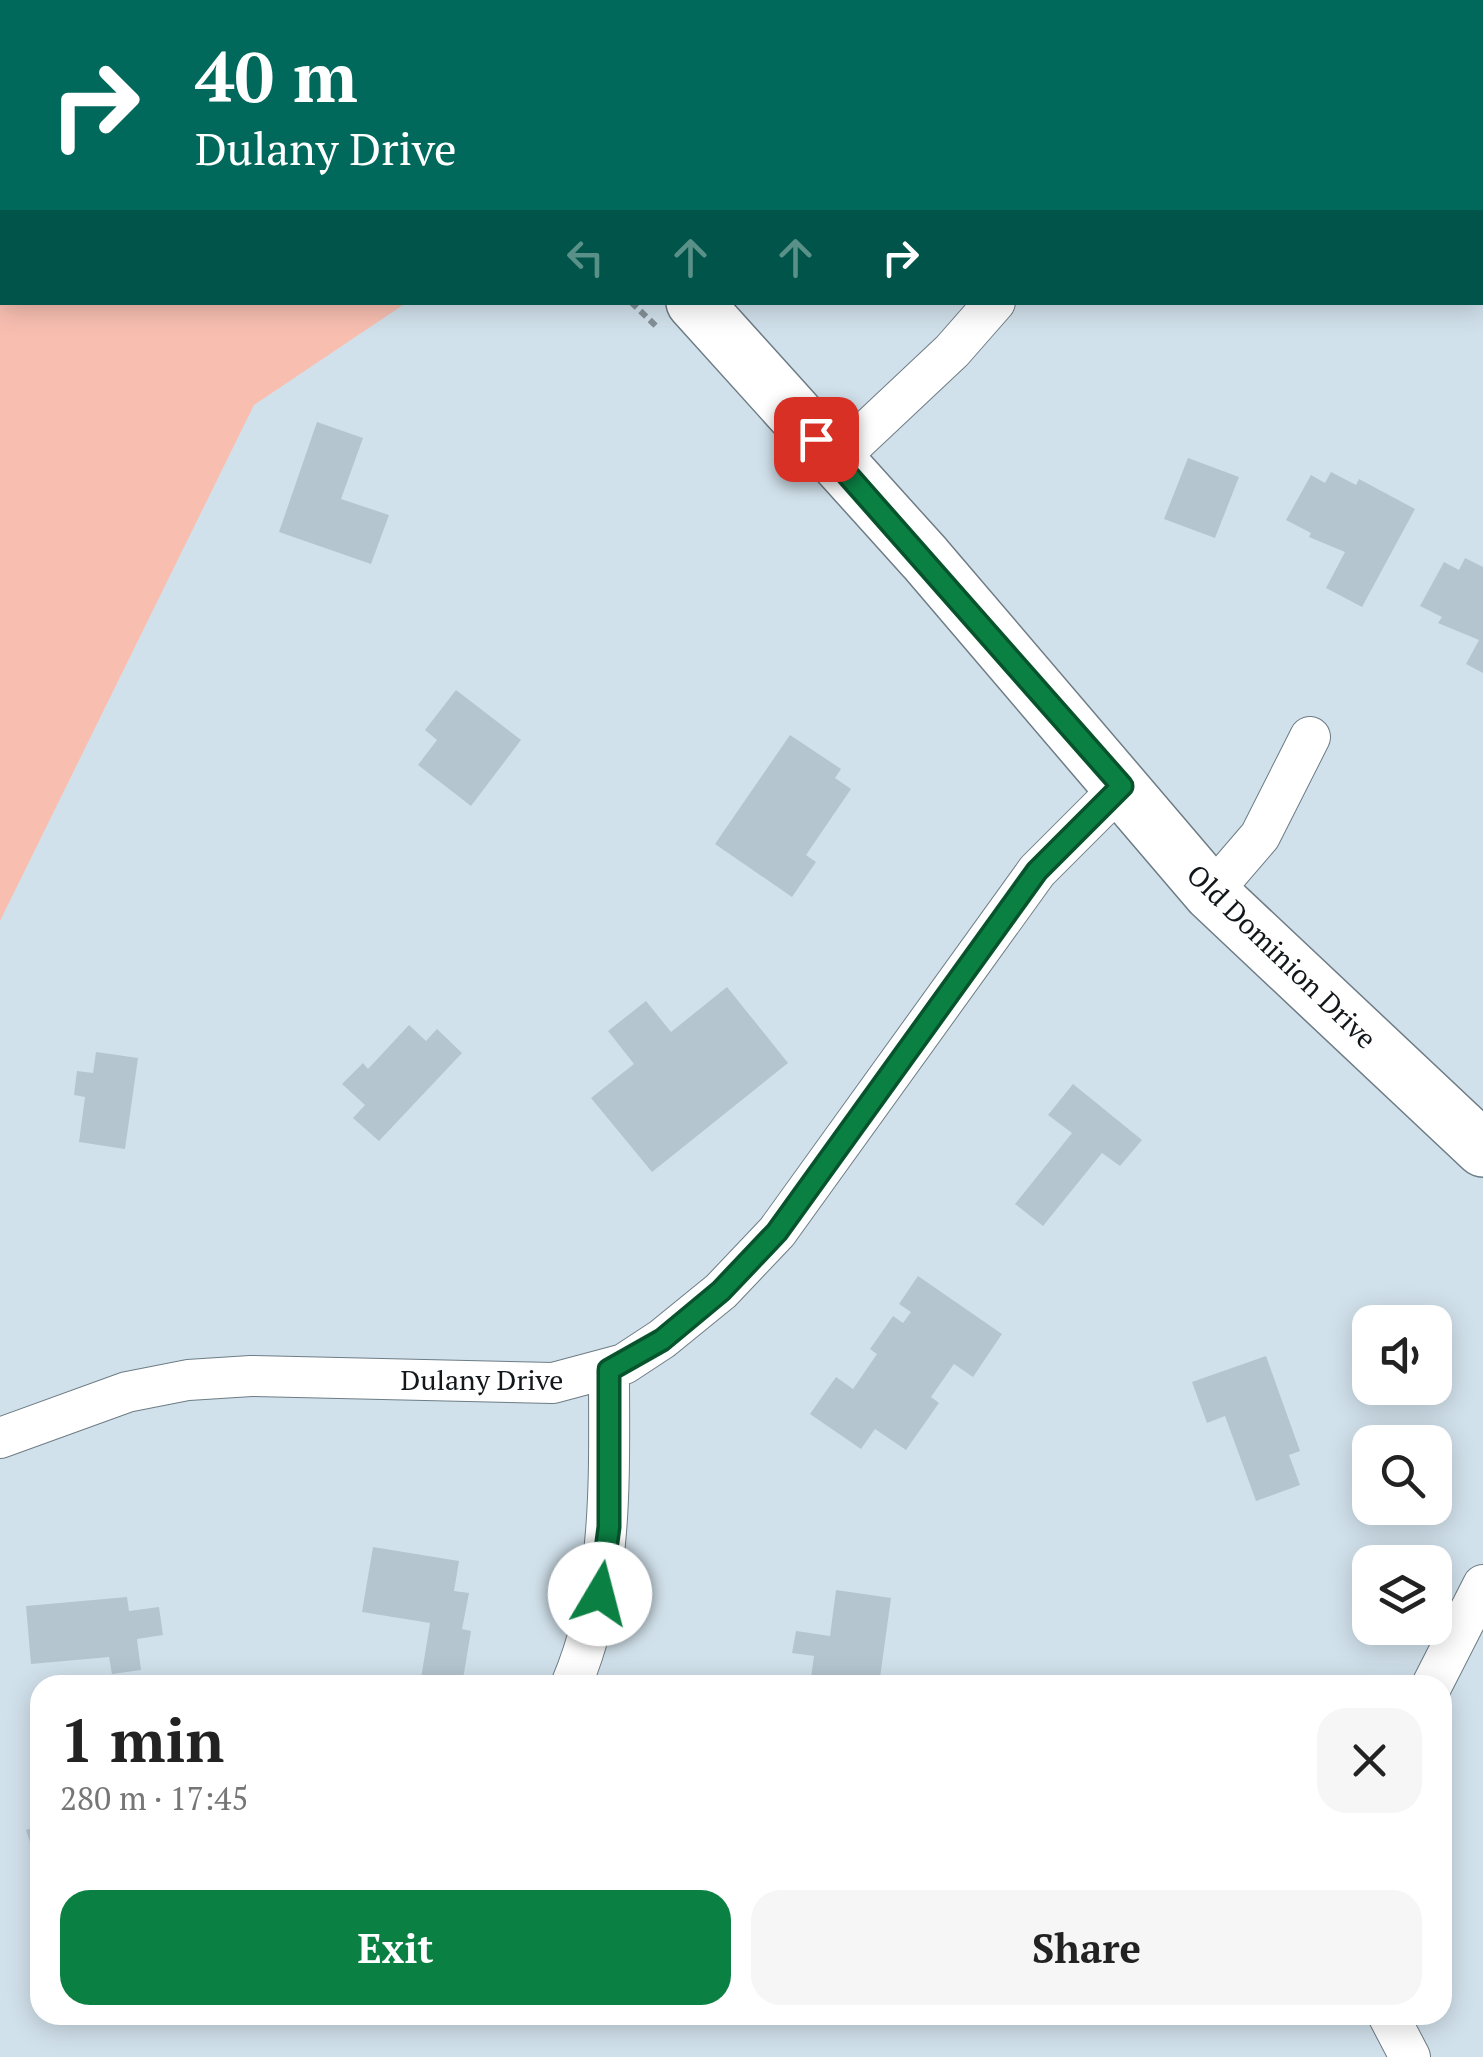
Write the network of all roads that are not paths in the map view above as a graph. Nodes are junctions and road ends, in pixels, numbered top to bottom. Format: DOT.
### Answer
graph roads {
  1 [pos="697,305"];
  2 [pos="992,305"];
  3 [pos="834,462"];
  4 [pos="1310,738"];
  5 [pos="1122,786"];
  6 [pos="1211,894"];
  7 [pos="1483,1149"];
  8 [pos="609,1370"];
  9 [pos="0,1438"];
  10 [pos="1483,1584"];
  11 [pos="574,1675"];
  12 [pos="1437,1675"];
  13 [pos="1393,2025"];
  14 [pos="1410,2057"];
  1 -- 3 [label="main road, Old Dominion Drive"];
  2 -- 3 [label="street"];
  3 -- 5 [label="main road, Old Dominion Drive"];
  4 -- 6 [label="street"];
  5 -- 6 [label="main road, Old Dominion Drive"];
  5 -- 8 [label="street, Dulany Drive"];
  6 -- 7 [label="main road, Old Dominion Drive"];
  8 -- 9 [label="street, Dulany Drive"];
  8 -- 11 [label="street"];
  10 -- 12 [label="street"];
  13 -- 14 [label="street"];
}
